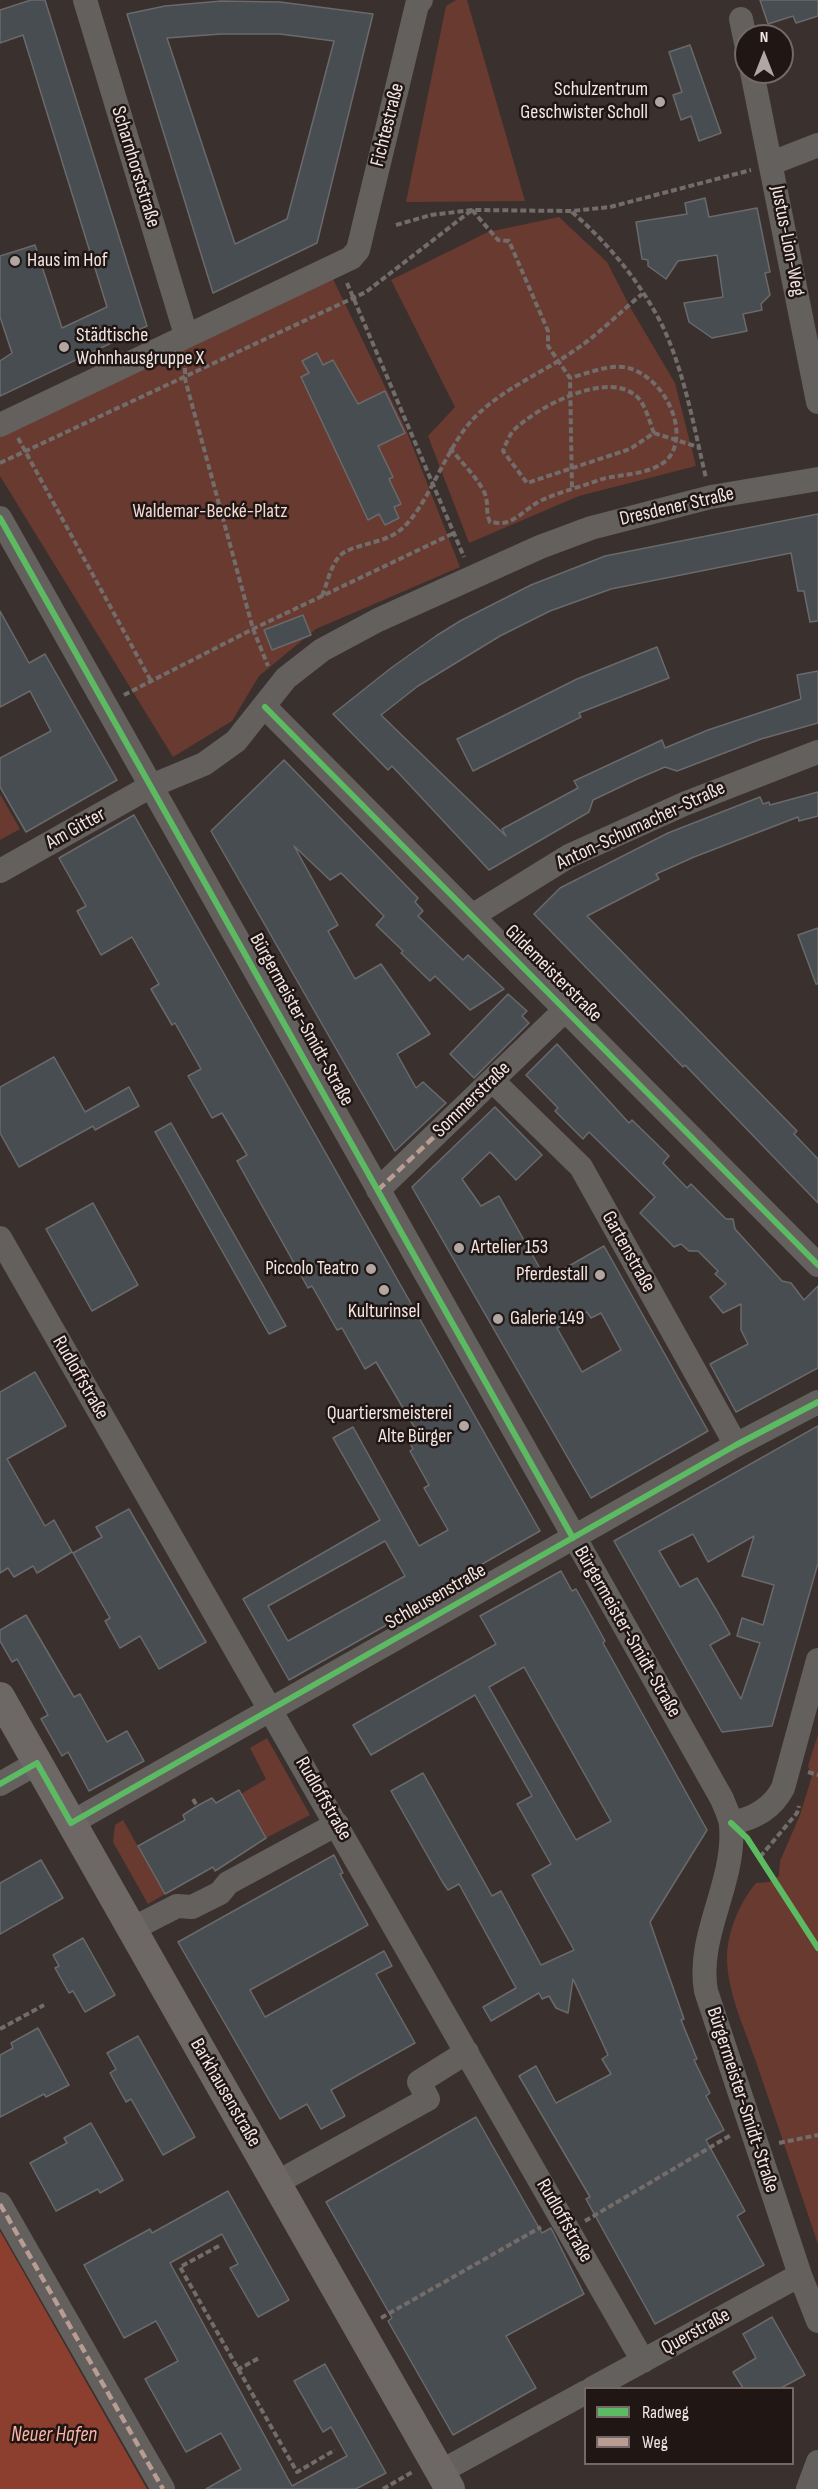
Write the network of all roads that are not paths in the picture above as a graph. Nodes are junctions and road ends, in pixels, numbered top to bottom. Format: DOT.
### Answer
graph roads {
  1 [pos="89,1"];
  2 [pos="411,2"];
  3 [pos="741,19"];
  4 [pos="742,24"];
  5 [pos="755,84"];
  6 [pos="818,145"];
  7 [pos="772,163"];
  8 [pos="186,335"];
  9 [pos="818,402"];
  10 [pos="4,423"];
  11 [pos="818,479"];
  12 [pos="0,518"];
  13 [pos="271,698"];
  14 [pos="818,752"];
  15 [pos="151,786"];
  16 [pos="0,871"];
  17 [pos="472,916"];
  18 [pos="565,1010"];
  19 [pos="493,1081"];
  20 [pos="378,1190"];
  21 [pos="0,1238"];
  22 [pos="818,1265"];
  23 [pos="818,1402"];
  24 [pos="736,1445"];
  25 [pos="573,1538"];
  26 [pos="818,1660"];
  27 [pos="0,1697"];
  28 [pos="271,1709"];
  29 [pos="38,1763"];
  30 [pos="0,1784"];
  31 [pos="71,1823"];
  32 [pos="731,1823"];
  33 [pos="337,1824"];
  34 [pos="132,1929"];
  35 [pos="467,2052"];
  36 [pos="276,2183"];
  37 [pos="0,2204"];
  38 [pos="800,2275"];
  39 [pos="818,2322"];
  40 [pos="643,2361"];
  41 [pos="595,2387"];
  42 [pos="584,2393"];
  43 [pos="818,2462"];
  44 [pos="441,2474"];
  45 [pos="163,2489"];
  46 [pos="808,2489"];
  1 -- 8 [label="street, Scharnhorststraße"];
  2 -- 8 [label="street, Fichtestraße"];
  3 -- 4 [label="street"];
  5 -- 7 [label="street"];
  6 -- 7 [label="street, Justus-Lion-Weg"];
  7 -- 9 [label="street, Justus-Lion-Weg"];
  8 -- 10 [label="street"];
  11 -- 13 [label="street, Dresdener Straße"];
  12 -- 15 [label="street, Bürgermeister-Smidt-Straße"];
  13 -- 15 [label="street"];
  13 -- 17 [label="street, Gildemeisterstraße"];
  14 -- 17 [label="street, Anton-Schumacher-Straße"];
  15 -- 16 [label="street, Am Gitter"];
  15 -- 20 [label="street, Bürgermeister-Smidt-Straße"];
  17 -- 18 [label="street, Gildemeisterstraße"];
  18 -- 19 [label="street, Sommerstraße"];
  18 -- 22 [label="street, Gildemeisterstraße"];
  19 -- 20 [label="street, Sommerstraße"];
  19 -- 24 [label="street, Gartenstraße"];
  20 -- 25 [label="street, Bürgermeister-Smidt-Straße"];
  21 -- 28 [label="street, Rudloffstraße"];
  23 -- 24 [label="street, Schleusenstraße"];
  24 -- 25 [label="street, Schleusenstraße"];
  25 -- 28 [label="street, Schleusenstraße"];
  25 -- 32 [label="street, Bürgermeister-Smidt-Straße"];
  26 -- 32 [label="street"];
  27 -- 29 [label="main road, Barkhausenstraße"];
  28 -- 31 [label="street, Schleusenstraße"];
  28 -- 33 [label="street, Rudloffstraße"];
  29 -- 30 [label="street"];
  29 -- 31 [label="main road, Barkhausenstraße"];
  31 -- 34 [label="main road, Barkhausenstraße"];
  32 -- 38 [label="street, Bürgermeister-Smidt-Straße"];
  33 -- 34 [label="street"];
  33 -- 35 [label="street, Rudloffstraße"];
  34 -- 36 [label="main road, Barkhausenstraße"];
  35 -- 36 [label="street"];
  35 -- 40 [label="street, Rudloffstraße"];
  36 -- 44 [label="main road, Barkhausenstraße"];
  37 -- 45 [label="street"];
  38 -- 39 [label="street, Bürgermeister-Smidt-Straße"];
  38 -- 40 [label="street, Querstraße"];
  40 -- 41 [label="street, Querstraße"];
  42 -- 44 [label="street"];
  43 -- 46 [label="street"];
}
